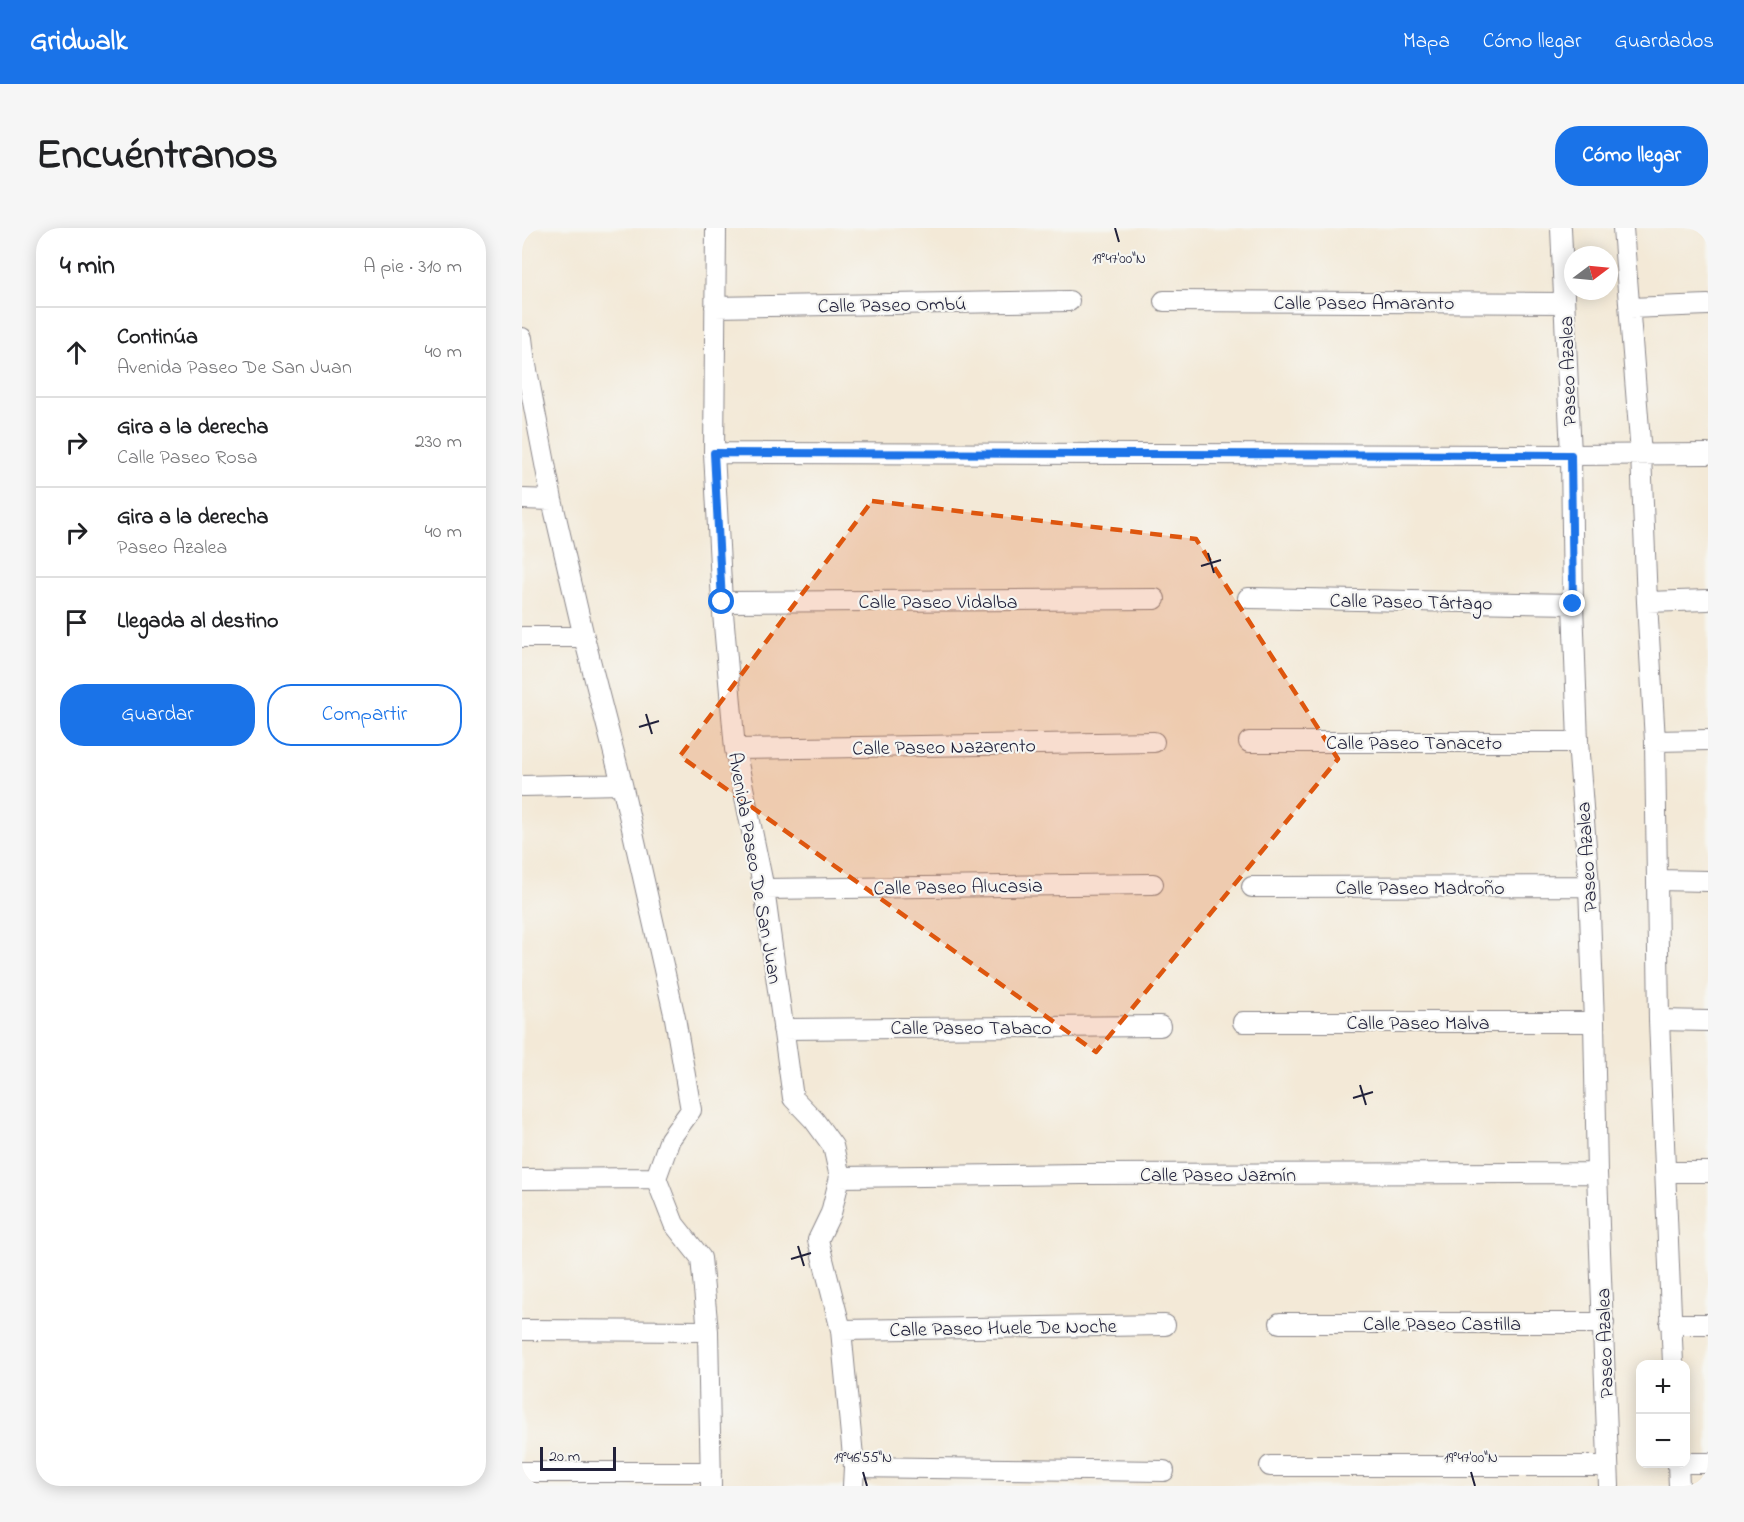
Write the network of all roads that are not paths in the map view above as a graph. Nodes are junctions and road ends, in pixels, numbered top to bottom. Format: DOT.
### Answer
graph roads {
  1 [pos="716,228"];
  2 [pos="1561,228"];
  3 [pos="1623,228"];
  4 [pos="1069,301"];
  5 [pos="1164,301"];
  6 [pos="1564,303"];
  7 [pos="1708,305"];
  8 [pos="716,307"];
  9 [pos="1630,308"];
  10 [pos="523,350"];
  11 [pos="714,453"];
  12 [pos="1641,454"];
  13 [pos="1708,454"];
  14 [pos="1571,455"];
  15 [pos="522,499"];
  16 [pos="552,500"];
  17 [pos="1248,598"];
  18 [pos="1155,599"];
  19 [pos="1708,600"];
  20 [pos="722,602"];
  21 [pos="1647,603"];
  22 [pos="1573,604"];
  23 [pos="522,637"];
  24 [pos="584,637"];
  25 [pos="1708,740"];
  26 [pos="1656,741"];
  27 [pos="1154,742"];
  28 [pos="1249,742"];
  29 [pos="1578,742"];
  30 [pos="735,749"];
  31 [pos="622,784"];
  32 [pos="522,786"];
  33 [pos="1658,880"];
  34 [pos="1708,881"];
  35 [pos="1153,884"];
  36 [pos="1589,886"];
  37 [pos="1252,887"];
  38 [pos="764,889"];
  39 [pos="1659,1020"];
  40 [pos="1708,1021"];
  41 [pos="1243,1022"];
  42 [pos="1594,1022"];
  43 [pos="1160,1026"];
  44 [pos="783,1029"];
  45 [pos="1666,1172"];
  46 [pos="1708,1172"];
  47 [pos="1597,1173"];
  48 [pos="840,1177"];
  49 [pos="656,1178"];
  50 [pos="522,1179"];
  51 [pos="1280,1323"];
  52 [pos="1604,1323"];
  53 [pos="1670,1324"];
  54 [pos="1708,1324"];
  55 [pos="1165,1325"];
  56 [pos="522,1330"];
  57 [pos="841,1330"];
  58 [pos="708,1331"];
  59 [pos="1673,1360"];
  60 [pos="1708,1463"];
  61 [pos="1690,1464"];
  62 [pos="1270,1466"];
  63 [pos="1608,1466"];
  64 [pos="1678,1468"];
  65 [pos="1164,1471"];
  66 [pos="522,1472"];
  67 [pos="854,1477"];
  68 [pos="711,1479"];
  69 [pos="1609,1486"];
  70 [pos="1679,1486"];
  1 -- 8 [label="street, Avenida Paseo De San Juan"];
  2 -- 6 [label="street, Paseo Azalea"];
  3 -- 9 [label="street"];
  4 -- 8 [label="street, Calle Paseo Ombú"];
  5 -- 6 [label="street, Calle Paseo Amaranto"];
  6 -- 14 [label="street, Paseo Azalea"];
  7 -- 9 [label="street"];
  8 -- 11 [label="street, Avenida Paseo De San Juan"];
  9 -- 12 [label="street"];
  10 -- 16 [label="street"];
  11 -- 14 [label="street"];
  11 -- 20 [label="street, Avenida Paseo De San Juan"];
  12 -- 13 [label="street"];
  12 -- 14 [label="street"];
  12 -- 21 [label="street"];
  14 -- 22 [label="street, Paseo Azalea"];
  15 -- 16 [label="street"];
  16 -- 24 [label="street"];
  17 -- 22 [label="street, Calle Paseo Tártago"];
  18 -- 20 [label="street, Calle Paseo Vidalba"];
  19 -- 21 [label="street"];
  20 -- 30 [label="street, Avenida Paseo De San Juan"];
  21 -- 26 [label="street"];
  22 -- 29 [label="street, Paseo Azalea"];
  23 -- 24 [label="street"];
  24 -- 31 [label="street"];
  25 -- 26 [label="street"];
  26 -- 33 [label="street"];
  27 -- 30 [label="street, Calle Paseo Nazarento"];
  28 -- 29 [label="street, Calle Paseo Tanaceto"];
  29 -- 36 [label="street, Paseo Azalea"];
  30 -- 38 [label="street, Avenida Paseo De San Juan"];
  31 -- 32 [label="street"];
  31 -- 49 [label="street"];
  33 -- 34 [label="street"];
  33 -- 39 [label="street"];
  35 -- 38 [label="street, Calle Paseo Alucasia"];
  36 -- 37 [label="street, Calle Paseo Madroño"];
  36 -- 42 [label="street, Paseo Azalea"];
  38 -- 44 [label="street, Avenida Paseo De San Juan"];
  39 -- 40 [label="street"];
  39 -- 45 [label="street"];
  41 -- 42 [label="street, Calle Paseo Malva"];
  42 -- 47 [label="street, Paseo Azalea"];
  43 -- 44 [label="street, Calle Paseo Tabaco"];
  44 -- 48 [label="street, Avenida Paseo De San Juan"];
  45 -- 46 [label="street"];
  45 -- 53 [label="street"];
  47 -- 48 [label="street, Calle Paseo Jazmín"];
  47 -- 52 [label="street, Paseo Azalea"];
  48 -- 57 [label="street, Avenida Paseo De San Juan"];
  49 -- 50 [label="street"];
  49 -- 58 [label="street"];
  51 -- 52 [label="street, Calle Paseo Castilla"];
  52 -- 63 [label="street, Paseo Azalea"];
  53 -- 54 [label="street"];
  53 -- 59 [label="street"];
  55 -- 57 [label="street, Calle Paseo Huele De Noche"];
  56 -- 58 [label="street"];
  57 -- 67 [label="street, Avenida Paseo De San Juan"];
  58 -- 68 [label="street"];
  60 -- 61 [label="street"];
  62 -- 63 [label="street"];
  63 -- 69 [label="street, Paseo Azalea"];
  64 -- 70 [label="street"];
  65 -- 67 [label="street"];
  66 -- 68 [label="street"];
}
